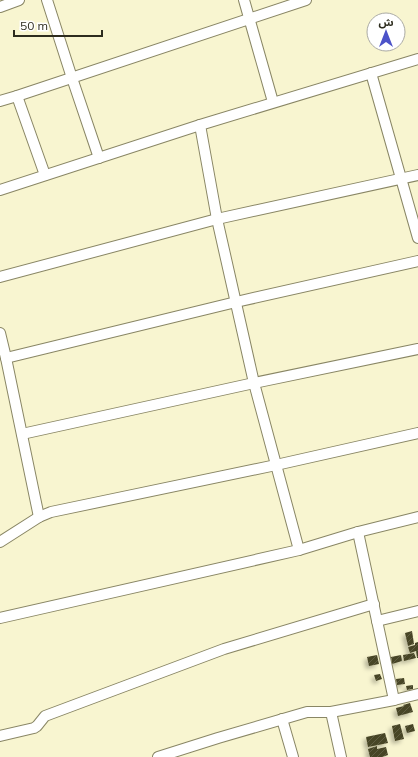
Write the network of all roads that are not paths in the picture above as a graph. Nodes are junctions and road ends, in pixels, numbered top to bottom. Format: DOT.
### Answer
graph roads {
  1 [pos="19,0"];
  2 [pos="47,0"];
  3 [pos="244,0"];
  4 [pos="306,0"];
  5 [pos="0,7"];
  6 [pos="250,19"];
  7 [pos="418,59"];
  8 [pos="371,73"];
  9 [pos="72,78"];
  10 [pos="17,96"];
  11 [pos="0,101"];
  12 [pos="273,102"];
  13 [pos="200,125"];
  14 [pos="99,158"];
  15 [pos="45,175"];
  16 [pos="418,175"];
  17 [pos="401,178"];
  18 [pos="0,190"];
  19 [pos="217,220"];
  20 [pos="418,238"];
  21 [pos="418,261"];
  22 [pos="0,277"];
  23 [pos="236,302"];
  24 [pos="0,333"];
  25 [pos="418,349"];
  26 [pos="6,358"];
  27 [pos="254,383"];
  28 [pos="418,433"];
  29 [pos="22,434"];
  30 [pos="276,465"];
  31 [pos="418,516"];
  32 [pos="39,517"];
  33 [pos="358,532"];
  34 [pos="0,542"];
  35 [pos="299,550"];
  36 [pos="374,604"];
  37 [pos="418,611"];
  38 [pos="0,618"];
  39 [pos="378,621"];
  40 [pos="418,694"];
  41 [pos="394,700"];
  42 [pos="331,712"];
  43 [pos="282,719"];
  44 [pos="0,736"];
  45 [pos="158,757"];
  46 [pos="293,757"];
  47 [pos="341,757"];
  1 -- 5 [label="street"];
  2 -- 9 [label="street"];
  3 -- 6 [label="street"];
  4 -- 6 [label="street"];
  6 -- 9 [label="street"];
  6 -- 12 [label="street"];
  7 -- 8 [label="street"];
  8 -- 12 [label="street"];
  8 -- 17 [label="street"];
  9 -- 10 [label="street"];
  9 -- 14 [label="street"];
  10 -- 11 [label="street"];
  10 -- 15 [label="street"];
  12 -- 13 [label="street"];
  13 -- 14 [label="street"];
  13 -- 19 [label="street"];
  14 -- 15 [label="street"];
  15 -- 18 [label="street"];
  16 -- 17 [label="street"];
  17 -- 19 [label="street"];
  17 -- 20 [label="street"];
  19 -- 22 [label="street"];
  19 -- 23 [label="street"];
  21 -- 23 [label="street"];
  23 -- 26 [label="street"];
  23 -- 27 [label="street"];
  24 -- 26 [label="street"];
  25 -- 27 [label="street"];
  26 -- 29 [label="street"];
  27 -- 29 [label="street"];
  27 -- 30 [label="street"];
  28 -- 30 [label="street"];
  29 -- 32 [label="street"];
  30 -- 32 [label="street"];
  30 -- 35 [label="street"];
  31 -- 33 [label="street"];
  32 -- 34 [label="street"];
  33 -- 35 [label="street"];
  33 -- 36 [label="street"];
  35 -- 38 [label="street"];
  36 -- 39 [label="street"];
  36 -- 44 [label="street"];
  37 -- 39 [label="street"];
  39 -- 41 [label="street"];
  40 -- 41 [label="street"];
  41 -- 42 [label="street"];
  42 -- 43 [label="street"];
  42 -- 47 [label="street"];
  43 -- 45 [label="street"];
  43 -- 46 [label="street"];
}
